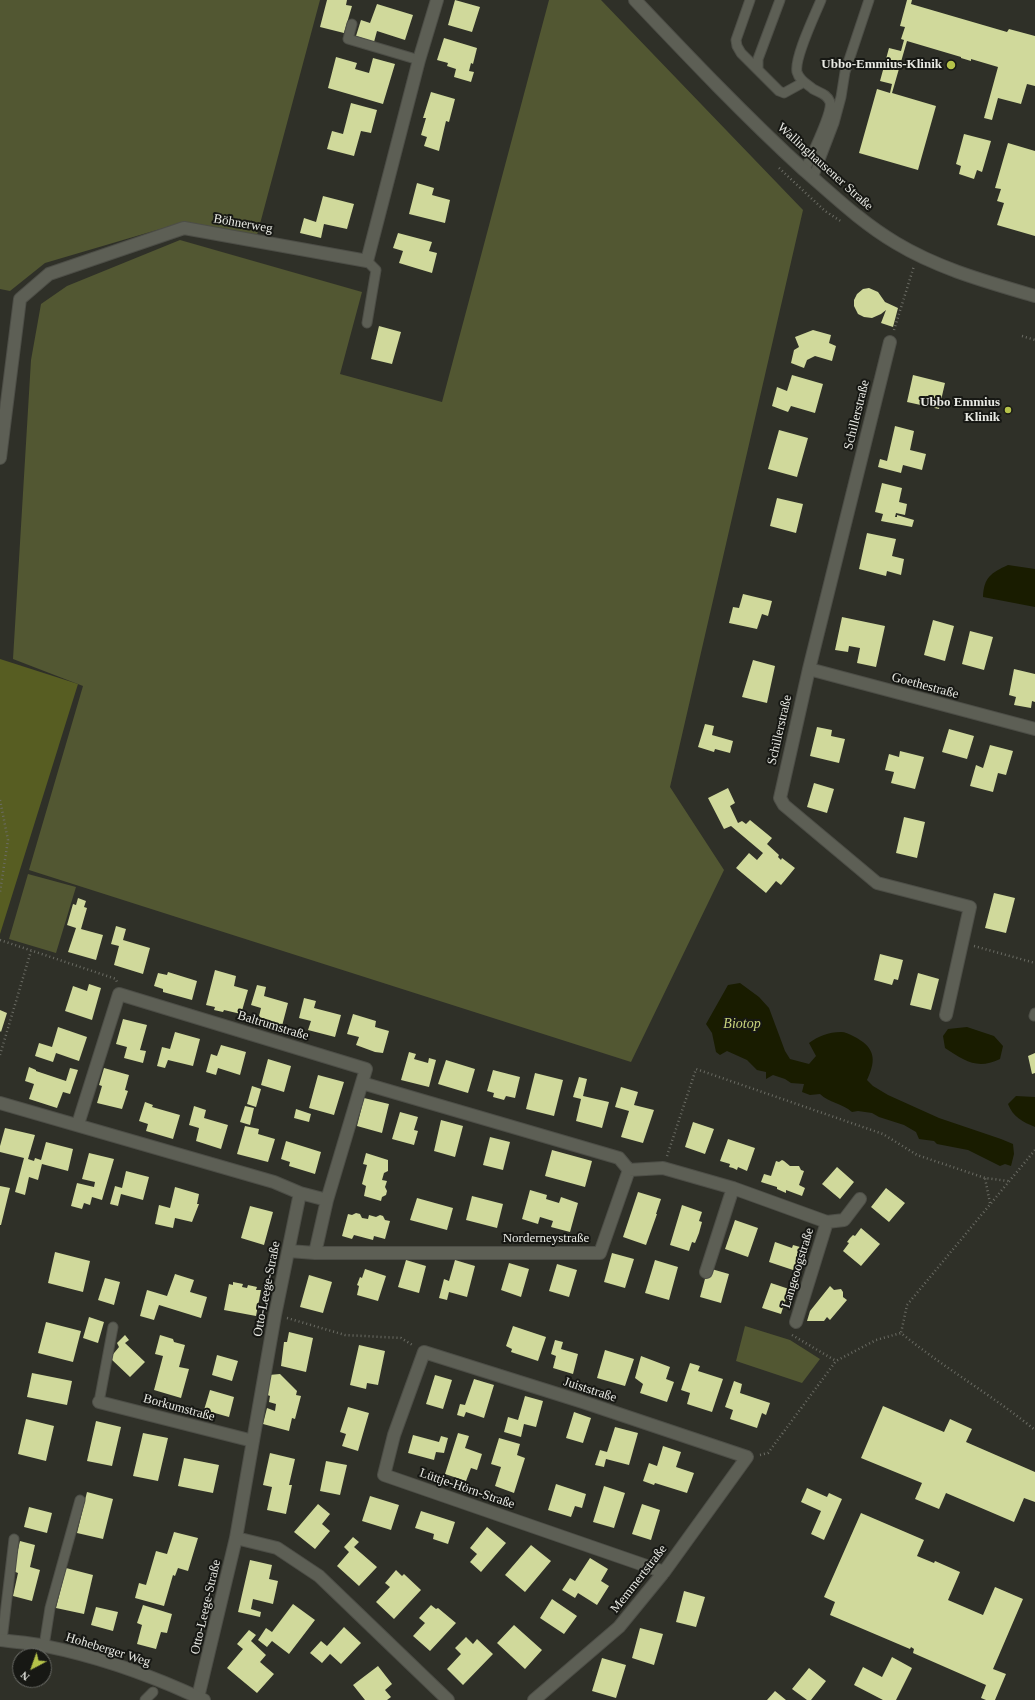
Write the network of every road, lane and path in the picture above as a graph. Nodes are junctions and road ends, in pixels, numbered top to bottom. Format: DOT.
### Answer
graph roads {
  1 [pos="437,0"];
  2 [pos="636,0"];
  3 [pos="750,0"];
  4 [pos="780,0"];
  5 [pos="821,0"];
  6 [pos="869,0"];
  7 [pos="352,24"];
  8 [pos="419,60"];
  9 [pos="758,70"];
  10 [pos="804,82"];
  11 [pos="826,96"];
  12 [pos="841,97"];
  13 [pos="809,174"];
  14 [pos="918,255"];
  15 [pos="367,261"];
  16 [pos="1035,296"];
  17 [pos="367,323"];
  18 [pos="1022,336"];
  19 [pos="1035,340"];
  20 [pos="890,342"];
  21 [pos="0,458"];
  22 [pos="809,669"];
  23 [pos="1035,729"];
  24 [pos="0,800"];
  25 [pos="0,892"];
  26 [pos="0,940"];
  27 [pos="962,943"];
  28 [pos="31,950"];
  29 [pos="1035,962"];
  30 [pos="119,994"];
  31 [pos="946,1015"];
  32 [pos="0,1055"];
  33 [pos="362,1083"];
  34 [pos="0,1102"];
  35 [pos="78,1124"];
  36 [pos="1035,1150"];
  37 [pos="663,1168"];
  38 [pos="629,1170"];
  39 [pos="985,1178"];
  40 [pos="1008,1181"];
  41 [pos="733,1188"];
  42 [pos="300,1193"];
  43 [pos="860,1199"];
  44 [pos="327,1200"];
  45 [pos="990,1203"];
  46 [pos="827,1222"];
  47 [pos="289,1251"];
  48 [pos="315,1253"];
  49 [pos="706,1272"];
  50 [pos="275,1315"];
  51 [pos="796,1322"];
  52 [pos="113,1327"];
  53 [pos="901,1333"];
  54 [pos="424,1352"];
  55 [pos="836,1361"];
  56 [pos="99,1402"];
  57 [pos="1035,1430"];
  58 [pos="253,1442"];
  59 [pos="747,1457"];
  60 [pos="80,1500"];
  61 [pos="236,1538"];
  62 [pos="14,1539"];
  63 [pos="664,1572"];
  64 [pos="1,1640"];
  65 [pos="44,1646"];
  66 [pos="153,1692"];
  67 [pos="201,1699"];
  68 [pos="145,1700"];
  69 [pos="448,1700"];
  70 [pos="534,1700"];
  1 -- 8 [label="street"];
  2 -- 13 [label="street, Wallinghausener Straße"];
  3 -- 9 [label="lane"];
  4 -- 9 [label="lane"];
  5 -- 10 [label="lane"];
  6 -- 12 [label="lane"];
  7 -- 8 [label="lane"];
  8 -- 15 [label="street"];
  9 -- 10 [label="lane"];
  10 -- 11 [label="lane"];
  11 -- 12 [label="lane"];
  11 -- 13 [label="lane"];
  12 -- 13 [label="lane"];
  13 -- 14 [label="street, Wallinghausener Straße"];
  14 -- 16 [label="street, Wallinghausener Straße"];
  14 -- 20 [label="path"];
  15 -- 17 [label="lane"];
  15 -- 21 [label="street, Böhnerweg"];
  18 -- 19 [label="path"];
  20 -- 22 [label="street, Schillerstraße"];
  22 -- 23 [label="street, Goethestraße"];
  22 -- 27 [label="street, Schillerstraße"];
  24 -- 25 [label="path"];
  26 -- 28 [label="path"];
  27 -- 29 [label="path"];
  27 -- 31 [label="street, Schillerstraße"];
  28 -- 30 [label="path"];
  28 -- 32 [label="path"];
  30 -- 33 [label="street, Baltrumstraße"];
  30 -- 35 [label="street"];
  33 -- 38 [label="street"];
  33 -- 44 [label="street, Baltrumstraße"];
  34 -- 35 [label="street"];
  35 -- 42 [label="street"];
  36 -- 40 [label="path"];
  37 -- 38 [label="street, Langeoogstraße"];
  37 -- 39 [label="path"];
  37 -- 41 [label="street, Langeoogstraße"];
  38 -- 48 [label="street, Norderneystraße"];
  39 -- 40 [label="path"];
  39 -- 45 [label="path"];
  40 -- 45 [label="path"];
  41 -- 46 [label="street, Langeoogstraße"];
  41 -- 49 [label="street"];
  42 -- 44 [label="street"];
  42 -- 47 [label="street, Otto-Leege-Straße"];
  43 -- 46 [label="street, Langeoogstraße"];
  44 -- 48 [label="street, Baltrumstraße"];
  45 -- 53 [label="path"];
  46 -- 51 [label="street, Langeoogstraße"];
  47 -- 48 [label="street, Norderneystraße"];
  47 -- 50 [label="street, Otto-Leege-Straße"];
  50 -- 54 [label="path"];
  50 -- 58 [label="street, Otto-Leege-Straße"];
  51 -- 55 [label="path"];
  52 -- 56 [label="lane"];
  53 -- 55 [label="path"];
  53 -- 57 [label="path"];
  54 -- 59 [label="street, Juiststraße"];
  54 -- 63 [label="street, Lüttje-Hörn-Straße"];
  55 -- 59 [label="path"];
  56 -- 58 [label="street, Borkumstraße"];
  58 -- 61 [label="street, Otto-Leege-Straße"];
  59 -- 63 [label="street, Memmertstraße"];
  60 -- 65 [label="lane"];
  61 -- 67 [label="street, Otto-Leege-Straße"];
  61 -- 69 [label="street"];
  62 -- 64 [label="lane"];
  63 -- 70 [label="street, Memmertstraße"];
  64 -- 65 [label="street, Hoheberger Weg"];
  65 -- 67 [label="street, Hoheberger Weg"];
  66 -- 68 [label="lane"];
}
